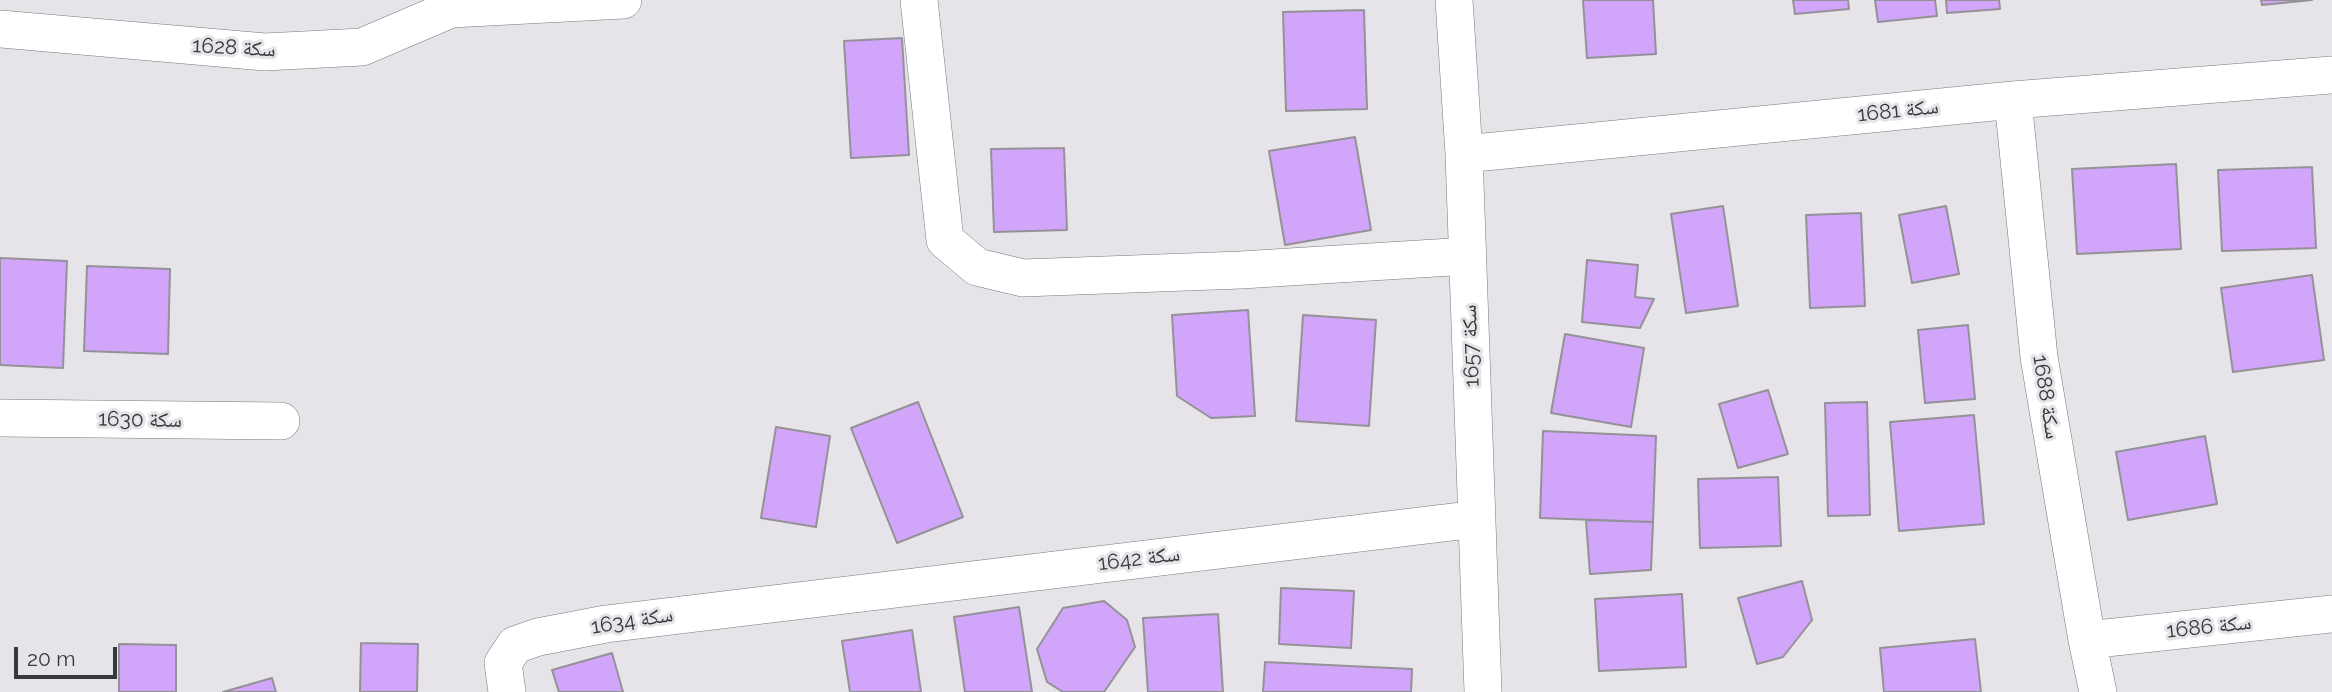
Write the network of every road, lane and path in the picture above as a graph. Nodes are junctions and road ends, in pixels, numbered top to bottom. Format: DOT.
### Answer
graph roads {
  1 [pos="622,0"];
  2 [pos="919,0"];
  3 [pos="1454,0"];
  4 [pos="453,4"];
  5 [pos="0,29"];
  6 [pos="2332,75"];
  7 [pos="2013,100"];
  8 [pos="1464,154"];
  9 [pos="1468,256"];
  10 [pos="0,418"];
  11 [pos="281,421"];
  12 [pos="1477,519"];
  13 [pos="802,600"];
  14 [pos="2332,614"];
  15 [pos="2087,639"];
  16 [pos="507,692"];
  17 [pos="1483,692"];
  18 [pos="2098,692"];
  1 -- 4 [label="street"];
  2 -- 9 [label="street"];
  3 -- 8 [label="street, سكة 1657"];
  4 -- 5 [label="street, سكة 1628"];
  6 -- 7 [label="street, سكة 1681"];
  7 -- 8 [label="street, سكة 1681"];
  7 -- 15 [label="street, سكة 1688"];
  8 -- 9 [label="street, سكة 1657"];
  9 -- 12 [label="street, سكة 1657"];
  10 -- 11 [label="street, سكة 1630"];
  12 -- 13 [label="street, سكة 1642"];
  12 -- 17 [label="street, سكة 1657"];
  13 -- 16 [label="street, سكة 1634"];
  14 -- 15 [label="street, سكة 1686"];
  15 -- 18 [label="street, سكة 1688"];
}
